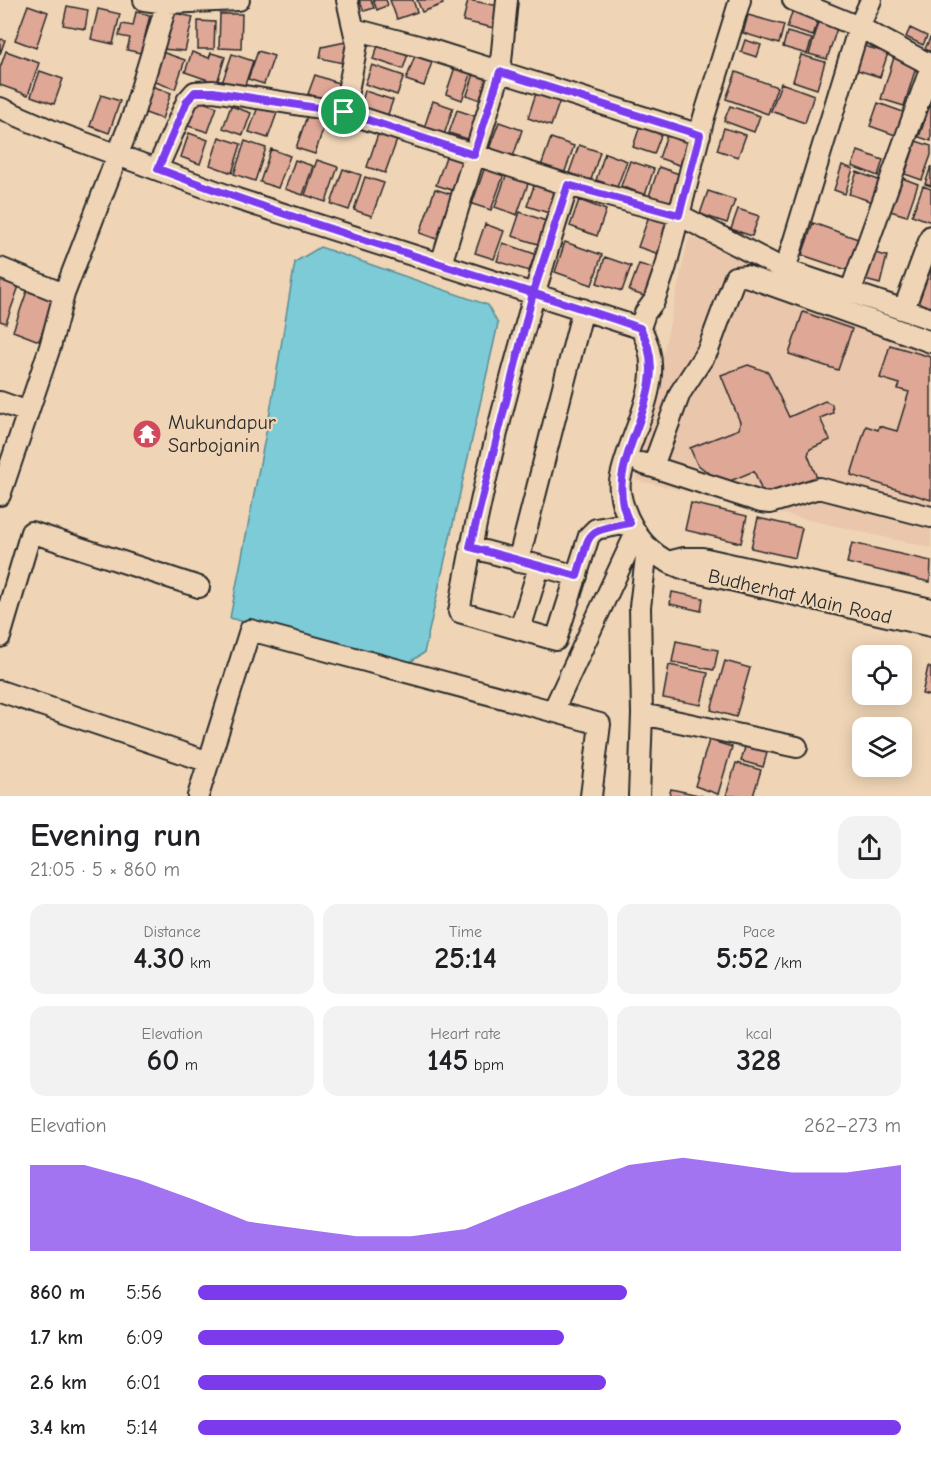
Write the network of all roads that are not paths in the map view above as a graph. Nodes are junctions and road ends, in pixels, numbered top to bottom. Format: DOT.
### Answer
graph roads {
  1 [pos="144,0"];
  2 [pos="238,0"];
  3 [pos="347,0"];
  4 [pos="507,0"];
  5 [pos="740,0"];
  6 [pos="793,0"];
  7 [pos="871,0"];
  8 [pos="167,3"];
  9 [pos="859,27"];
  10 [pos="354,29"];
  11 [pos="931,66"];
  12 [pos="500,72"];
  13 [pos="0,108"];
  14 [pos="344,112"];
  15 [pos="700,135"];
  16 [pos="116,154"];
  17 [pos="474,155"];
  18 [pos="158,169"];
  19 [pos="568,185"];
  20 [pos="679,215"];
  21 [pos="931,236"];
  22 [pos="441,264"];
  23 [pos="0,268"];
  24 [pos="785,270"];
  25 [pos="851,290"];
  26 [pos="533,293"];
  27 [pos="64,294"];
  28 [pos="583,309"];
  29 [pos="904,309"];
  30 [pos="931,319"];
  31 [pos="640,328"];
  32 [pos="931,342"];
  33 [pos="0,402"];
  34 [pos="28,412"];
  35 [pos="627,458"];
  36 [pos="653,466"];
  37 [pos="0,495"];
  38 [pos="931,517"];
  39 [pos="638,535"];
  40 [pos="470,547"];
  41 [pos="518,562"];
  42 [pos="669,562"];
  43 [pos="539,567"];
  44 [pos="577,576"];
  45 [pos="199,587"];
  46 [pos="931,609"];
  47 [pos="931,626"];
  48 [pos="520,629"];
  49 [pos="0,637"];
  50 [pos="0,691"];
  51 [pos="553,711"];
  52 [pos="642,714"];
  53 [pos="797,747"];
  54 [pos="209,762"];
  55 [pos="198,796"];
  56 [pos="591,796"];
  57 [pos="639,796"];
  1 -- 8 [label="street"];
  2 -- 8 [label="street"];
  3 -- 10 [label="street"];
  4 -- 12 [label="street"];
  5 -- 15 [label="street"];
  6 -- 9 [label="street"];
  7 -- 9 [label="street"];
  8 -- 16 [label="street"];
  9 -- 11 [label="street"];
  9 -- 24 [label="street"];
  10 -- 12 [label="street"];
  10 -- 14 [label="street"];
  11 -- 25 [label="street"];
  12 -- 15 [label="street"];
  12 -- 17 [label="street"];
  13 -- 16 [label="street"];
  14 -- 17 [label="street"];
  14 -- 18 [label="street"];
  15 -- 20 [label="street"];
  16 -- 18 [label="street"];
  16 -- 27 [label="street"];
  17 -- 19 [label="street"];
  17 -- 22 [label="street"];
  18 -- 22 [label="street"];
  19 -- 20 [label="street"];
  19 -- 26 [label="street"];
  20 -- 24 [label="street"];
  20 -- 31 [label="street"];
  21 -- 29 [label="street"];
  22 -- 26 [label="street"];
  23 -- 27 [label="street"];
  24 -- 25 [label="street"];
  25 -- 29 [label="street"];
  26 -- 28 [label="street"];
  26 -- 40 [label="street"];
  27 -- 34 [label="street"];
  28 -- 31 [label="street"];
  28 -- 41 [label="street"];
  29 -- 30 [label="street"];
  31 -- 35 [label="street"];
  32 -- 36 [label="street"];
  33 -- 34 [label="street"];
  34 -- 37 [label="street"];
  35 -- 36 [label="street"];
  35 -- 39 [label="street"];
  36 -- 38 [label="street"];
  39 -- 42 [label="street, Budherhat Main Road"];
  39 -- 44 [label="street"];
  39 -- 51 [label="street"];
  39 -- 52 [label="street"];
  40 -- 41 [label="street"];
  40 -- 48 [label="street"];
  41 -- 43 [label="street"];
  42 -- 46 [label="street, Budherhat Main Road"];
  42 -- 47 [label="street, Budherhat Main Road"];
  43 -- 44 [label="street"];
  43 -- 48 [label="street"];
  44 -- 48 [label="street"];
  45 -- 49 [label="street"];
  50 -- 54 [label="street"];
  51 -- 54 [label="street"];
  51 -- 56 [label="street"];
  52 -- 53 [label="street"];
  52 -- 57 [label="street"];
  54 -- 55 [label="street"];
}
